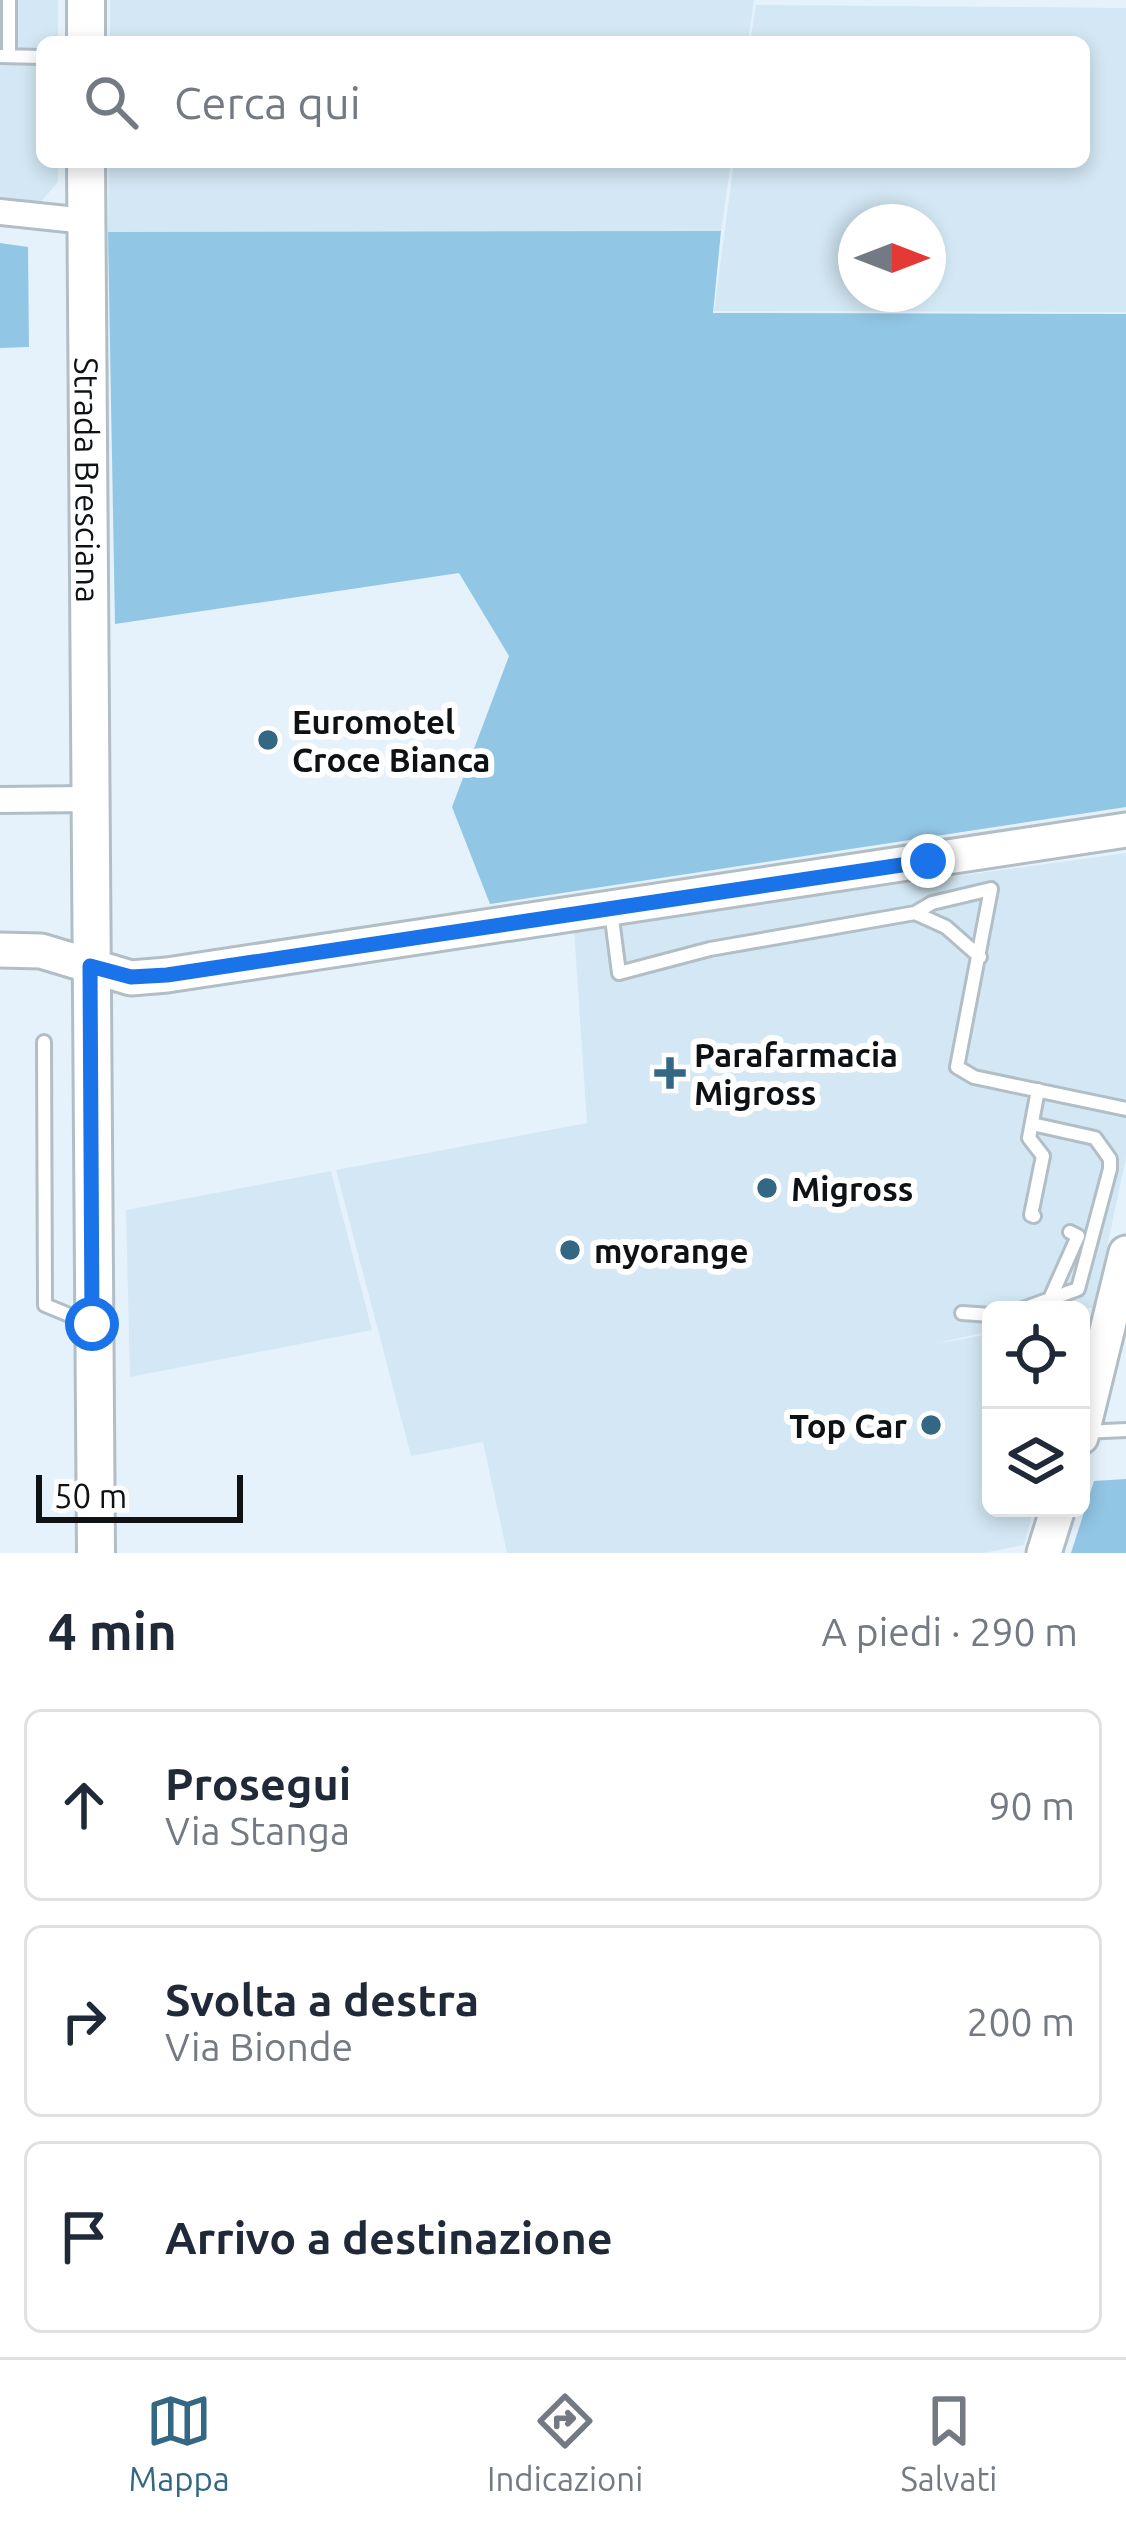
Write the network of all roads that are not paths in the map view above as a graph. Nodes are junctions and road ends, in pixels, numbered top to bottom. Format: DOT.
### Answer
graph roads {
  1 [pos="10,0"];
  2 [pos="86,0"];
  3 [pos="86,36"];
  4 [pos="5,56"];
  5 [pos="36,57"];
  6 [pos="86,168"];
  7 [pos="0,212"];
  8 [pos="86,221"];
  9 [pos="89,799"];
  10 [pos="0,800"];
  11 [pos="1126,830"];
  12 [pos="610,911"];
  13 [pos="915,913"];
  14 [pos="0,950"];
  15 [pos="980,957"];
  16 [pos="90,966"];
  17 [pos="0,972"];
  18 [pos="44,1042"];
  19 [pos="1038,1090"];
  20 [pos="1126,1108"];
  21 [pos="1032,1124"];
  22 [pos="1034,1216"];
  23 [pos="1070,1232"];
  24 [pos="1126,1253"];
  25 [pos="1048,1301"];
  26 [pos="962,1313"];
  27 [pos="982,1314"];
  28 [pos="92,1324"];
  29 [pos="1088,1409"];
  30 [pos="1126,1430"];
  31 [pos="1090,1433"];
  32 [pos="1055,1517"];
  33 [pos="96,1553"];
  34 [pos="1043,1553"];
  1 -- 4 [label="lane"];
  2 -- 3 [label="main road"];
  4 -- 5 [label="lane"];
  6 -- 8 [label="main road, Strada Bresciana"];
  7 -- 8 [label="street"];
  8 -- 9 [label="main road, Strada Bresciana"];
  9 -- 10 [label="street"];
  9 -- 16 [label="main road, Strada Bresciana"];
  11 -- 12 [label="street"];
  12 -- 13 [label="lane"];
  12 -- 16 [label="street"];
  13 -- 15 [label="lane"];
  13 -- 15 [label="lane"];
  14 -- 16 [label="street"];
  15 -- 19 [label="lane"];
  16 -- 17 [label="street"];
  16 -- 28 [label="main road, Strada Bresciana"];
  18 -- 28 [label="lane"];
  19 -- 20 [label="lane"];
  19 -- 21 [label="lane"];
  21 -- 22 [label="lane"];
  21 -- 25 [label="lane"];
  23 -- 25 [label="lane"];
  24 -- 29 [label="street"];
  26 -- 27 [label="lane"];
  28 -- 33 [label="main road, Strada Bresciana"];
  30 -- 31 [label="lane"];
  32 -- 34 [label="street"];
}
